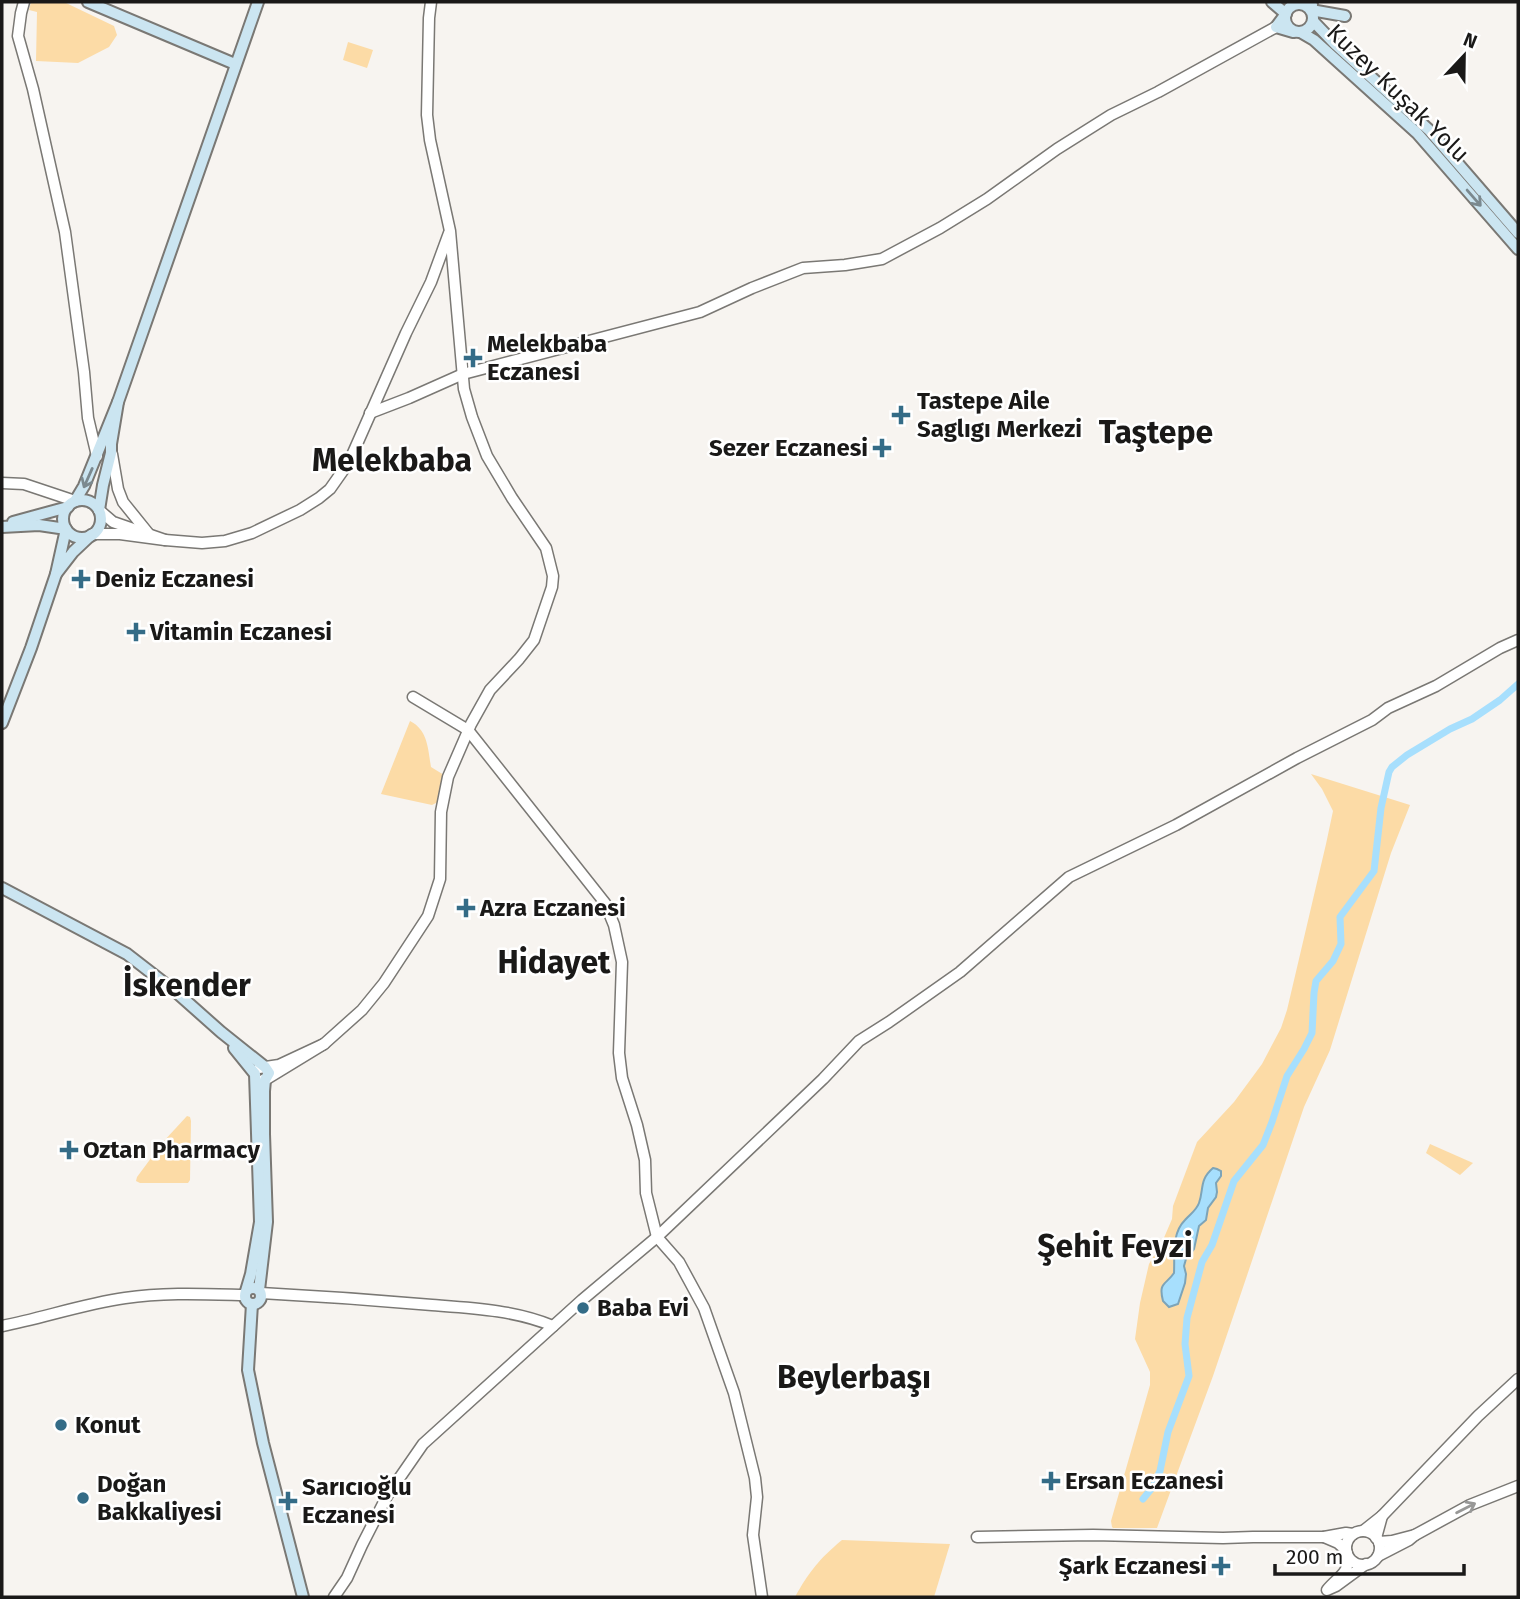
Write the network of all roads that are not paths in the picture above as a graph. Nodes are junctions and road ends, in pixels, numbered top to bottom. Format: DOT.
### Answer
graph roads {
  1 [pos="24,2"];
  2 [pos="88,2"];
  3 [pos="258,2"];
  4 [pos="431,2"];
  5 [pos="1272,2"];
  6 [pos="1301,9"];
  7 [pos="1276,27"];
  8 [pos="1298,32"];
  9 [pos="1328,37"];
  10 [pos="235,64"];
  11 [pos="450,231"];
  12 [pos="1518,233"];
  13 [pos="1518,248"];
  14 [pos="463,374"];
  15 [pos="118,402"];
  16 [pos="370,413"];
  17 [pos="111,453"];
  18 [pos="97,456"];
  19 [pos="2,483"];
  20 [pos="71,504"];
  21 [pos="99,509"];
  22 [pos="2,526"];
  23 [pos="66,529"];
  24 [pos="149,533"];
  25 [pos="92,535"];
  26 [pos="165,540"];
  27 [pos="57,574"];
  28 [pos="1518,640"];
  29 [pos="413,697"];
  30 [pos="2,723"];
  31 [pos="468,730"];
  32 [pos="2,888"];
  33 [pos="221,1032"];
  34 [pos="324,1044"];
  35 [pos="265,1067"];
  36 [pos="260,1077"];
  37 [pos="657,1237"];
  38 [pos="260,1291"];
  39 [pos="248,1297"];
  40 [pos="2,1326"];
  41 [pos="553,1326"];
  42 [pos="1518,1379"];
  43 [pos="1518,1486"];
  44 [pos="1382,1516"];
  45 [pos="1358,1532"];
  46 [pos="1415,1535"];
  47 [pos="977,1537"];
  48 [pos="1324,1537"];
  49 [pos="1378,1540"];
  50 [pos="1347,1551"];
  51 [pos="1378,1556"];
  52 [pos="1366,1564"];
  53 [pos="1327,1590"];
  54 [pos="303,1597"];
  55 [pos="334,1597"];
  56 [pos="762,1597"];
  57 [pos="1316,1597"];
  1 -- 18 [label="street"];
  2 -- 10 [label="main road"];
  3 -- 10 [label="main road"];
  4 -- 11 [label="street"];
  5 -- 6 [label="main road, Kuzey Kuşak Yolu"];
  6 -- 7 [label="main road"];
  6 -- 8 [label="main road"];
  6 -- 8 [label="main road"];
  6 -- 9 [label="main road, Kuzey Kuşak Yolu"];
  6 -- 9 [label="main road"];
  7 -- 8 [label="main road"];
  7 -- 14 [label="street"];
  8 -- 13 [label="main road, Kuzey Kuşak Yolu, one-way"];
  9 -- 12 [label="main road, Kuzey Kuşak Yolu"];
  10 -- 15 [label="main road"];
  11 -- 14 [label="street"];
  11 -- 16 [label="street"];
  14 -- 16 [label="street"];
  14 -- 31 [label="street"];
  15 -- 17 [label="main road"];
  15 -- 18 [label="main road"];
  16 -- 26 [label="street"];
  17 -- 21 [label="main road"];
  17 -- 24 [label="street"];
  18 -- 20 [label="main road, one-way"];
  19 -- 20 [label="street"];
  20 -- 21 [label="main road"];
  20 -- 22 [label="main road"];
  20 -- 23 [label="main road"];
  21 -- 24 [label="street"];
  21 -- 25 [label="main road"];
  22 -- 23 [label="main road"];
  23 -- 25 [label="main road"];
  23 -- 27 [label="main road"];
  24 -- 26 [label="street"];
  25 -- 26 [label="street"];
  25 -- 27 [label="main road"];
  27 -- 30 [label="main road"];
  28 -- 37 [label="street"];
  29 -- 31 [label="street"];
  31 -- 34 [label="street"];
  31 -- 37 [label="street"];
  32 -- 33 [label="main road"];
  33 -- 35 [label="main road"];
  33 -- 36 [label="main road"];
  34 -- 35 [label="street"];
  34 -- 36 [label="street"];
  35 -- 36 [label="main road"];
  36 -- 38 [label="main road"];
  36 -- 39 [label="main road"];
  37 -- 41 [label="street"];
  37 -- 56 [label="street"];
  38 -- 39 [label="main road"];
  38 -- 41 [label="street"];
  39 -- 40 [label="street"];
  39 -- 54 [label="main road"];
  41 -- 55 [label="street"];
  42 -- 44 [label="street"];
  46 -- 43 [label="street, one-way"];
  44 -- 45 [label="street"];
  44 -- 49 [label="street"];
  45 -- 48 [label="street"];
  45 -- 49 [label="street"];
  45 -- 50 [label="street"];
  46 -- 49 [label="street"];
  46 -- 51 [label="street"];
  47 -- 48 [label="street"];
  48 -- 50 [label="street"];
  49 -- 51 [label="street"];
  50 -- 52 [label="street"];
  50 -- 53 [label="street"];
  51 -- 52 [label="street"];
  52 -- 53 [label="street"];
  53 -- 57 [label="street"];
}
